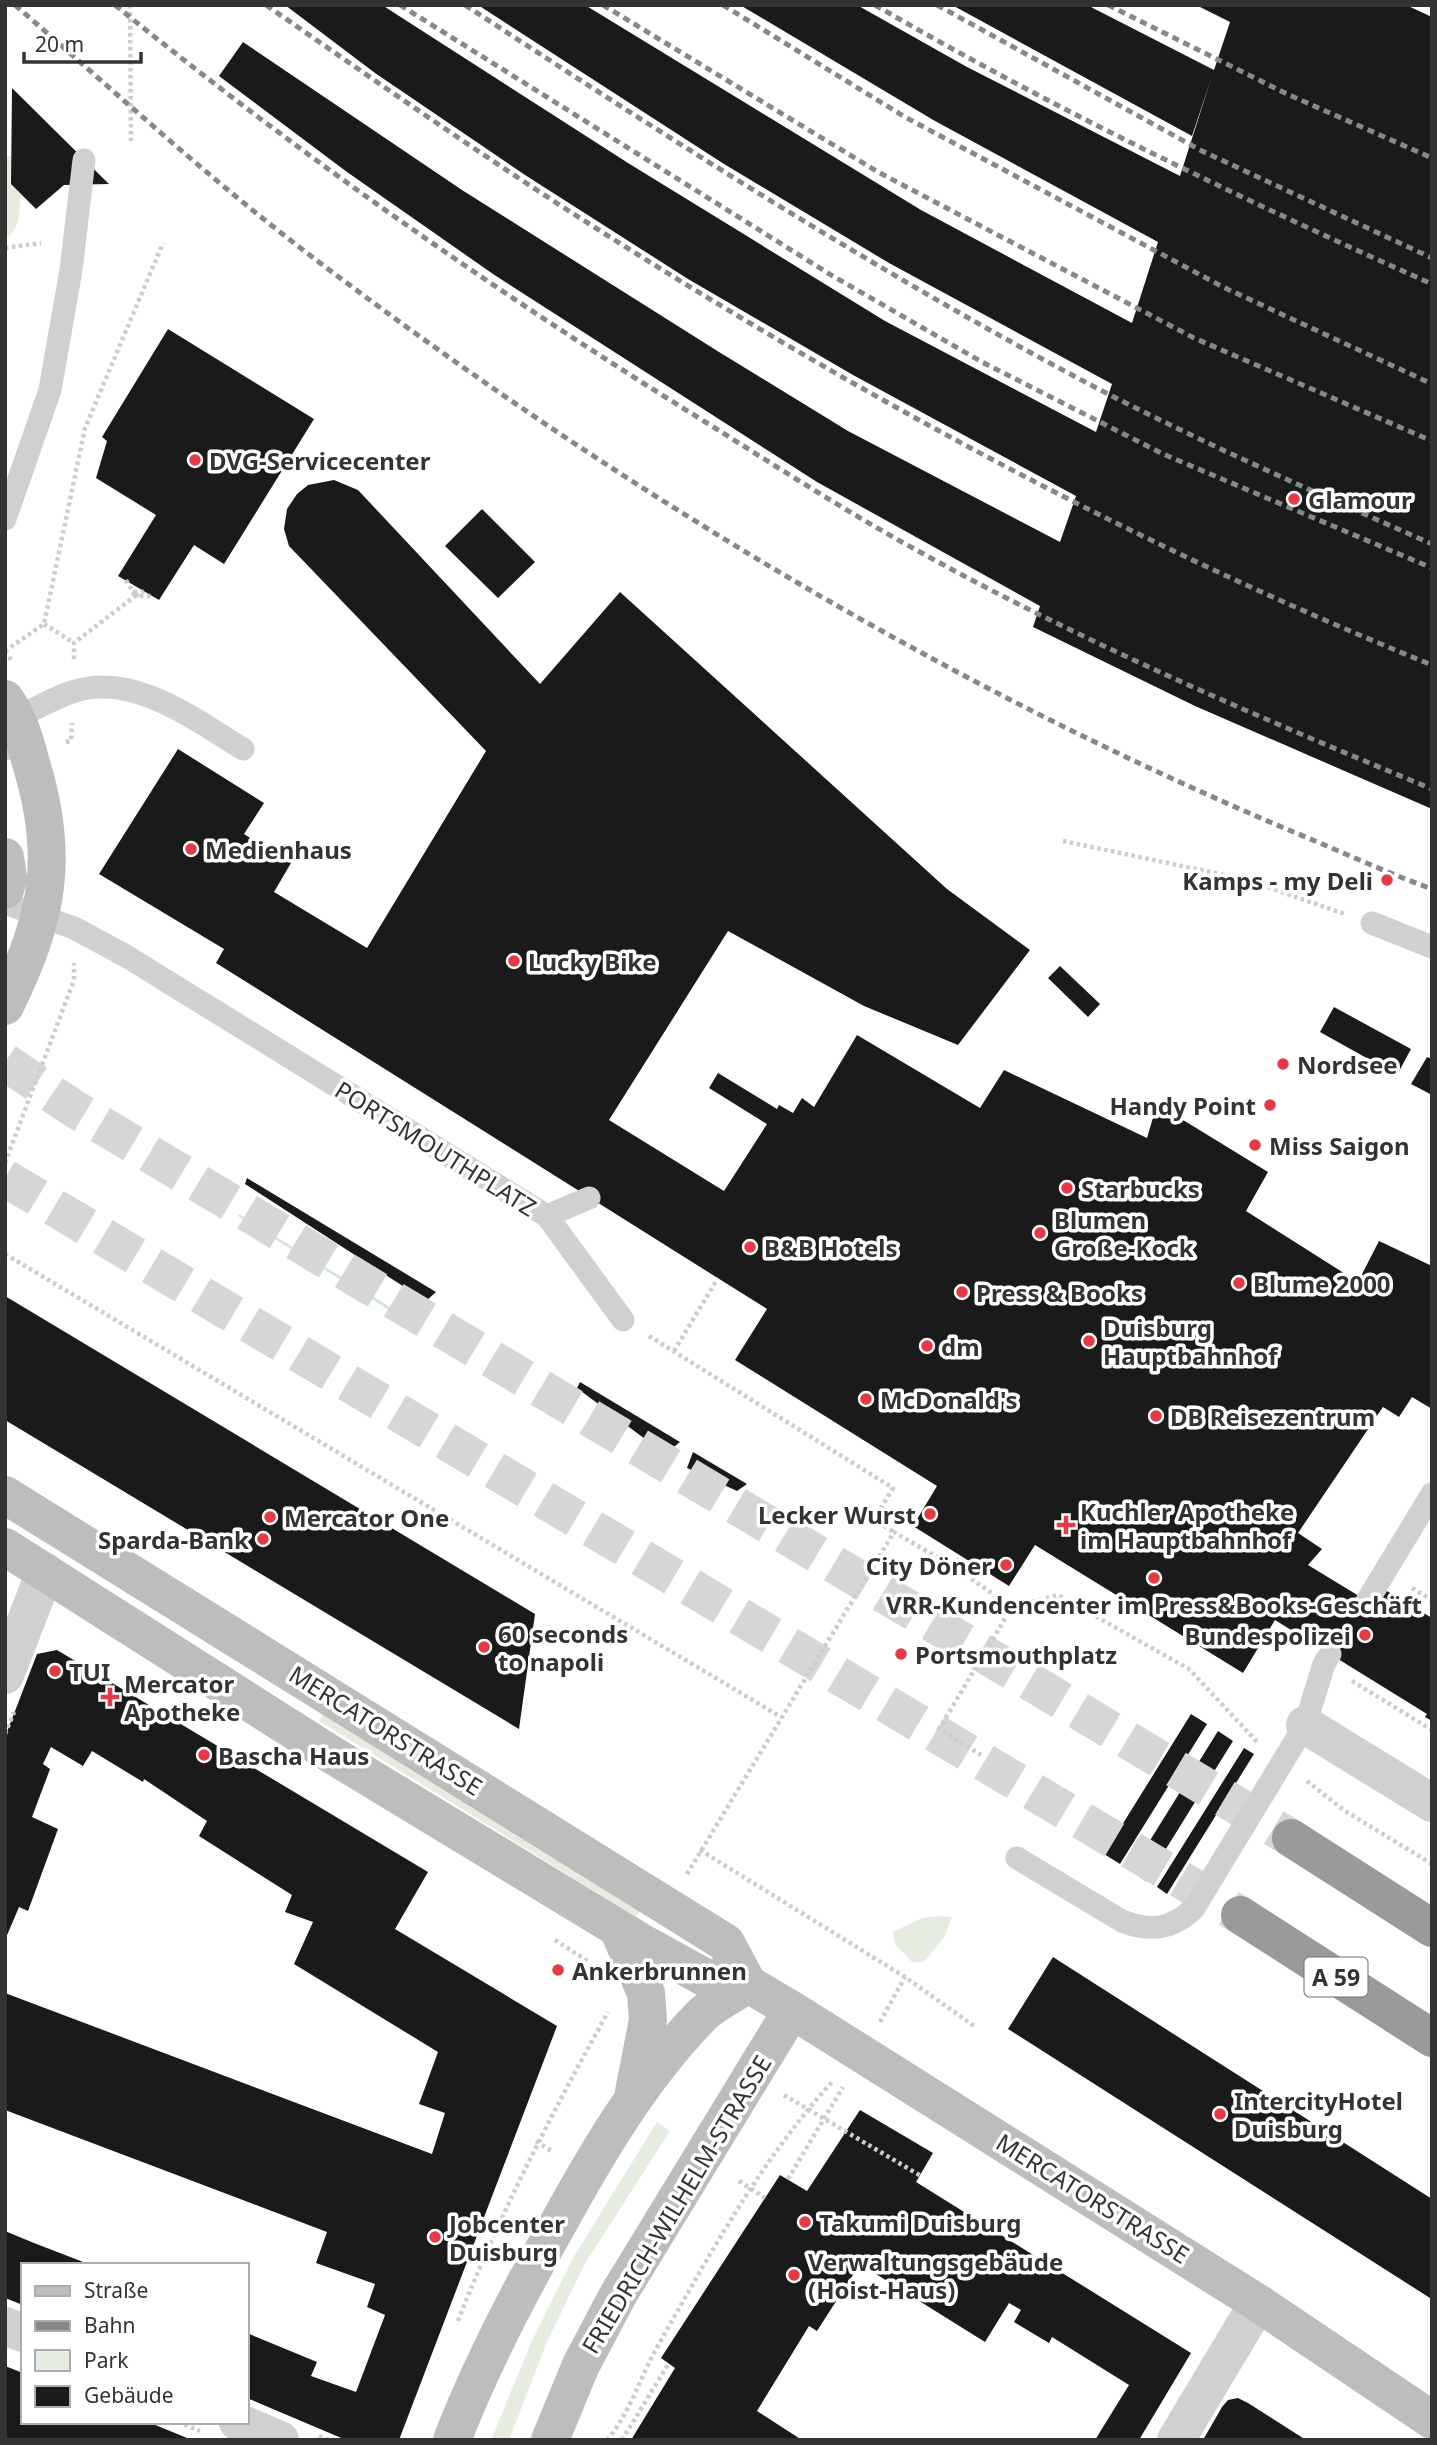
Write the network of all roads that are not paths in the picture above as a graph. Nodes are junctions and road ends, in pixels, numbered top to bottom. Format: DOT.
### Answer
graph roads {
  1 [pos="84,160"];
  2 [pos="5,519"];
  3 [pos="8,720"];
  4 [pos="243,749"];
  5 [pos="5,857"];
  6 [pos="5,890"];
  7 [pos="5,903"];
  8 [pos="41,915"];
  9 [pos="1372,923"];
  10 [pos="1432,947"];
  11 [pos="5,1006"];
  12 [pos="589,1198"];
  13 [pos="547,1216"];
  14 [pos="622,1320"];
  15 [pos="1432,1494"];
  16 [pos="5,1495"];
  17 [pos="5,1547"];
  18 [pos="45,1572"];
  19 [pos="1367,1601"];
  20 [pos="1327,1659"];
  21 [pos="5,1675"];
  22 [pos="1305,1725"];
  23 [pos="1432,1803"];
  24 [pos="1291,1839"];
  25 [pos="1017,1858"];
  26 [pos="1240,1915"];
  27 [pos="618,1928"];
  28 [pos="1432,1928"];
  29 [pos="748,1984"];
  30 [pos="792,2010"];
  31 [pos="1432,2038"];
  32 [pos="631,2104"];
  33 [pos="1258,2303"];
  34 [pos="1432,2420"];
  35 [pos="243,2424"];
  36 [pos="280,2440"];
  37 [pos="452,2440"];
  38 [pos="550,2440"];
  39 [pos="1176,2440"];
  1 -- 2 [label="lane"];
  3 -- 4 [label="lane"];
  3 -- 8 [label="main road"];
  5 -- 6 [label="main road"];
  7 -- 8 [label="lane, PORTSMOUTHPLATZ"];
  8 -- 11 [label="main road"];
  8 -- 13 [label="lane, PORTSMOUTHPLATZ"];
  9 -- 10 [label="lane"];
  12 -- 13 [label="lane"];
  13 -- 14 [label="lane, PORTSMOUTHPLATZ"];
  15 -- 19 [label="lane"];
  16 -- 29 [label="main road, MERCATORSTRASSE"];
  17 -- 18 [label="main road, MERCATORSTRASSE"];
  18 -- 21 [label="street"];
  18 -- 27 [label="main road, MERCATORSTRASSE"];
  20 -- 22 [label="lane"];
  22 -- 23 [label="street"];
  22 -- 25 [label="lane"];
  24 -- 28 [label="highway"];
  26 -- 31 [label="highway, A 59"];
  27 -- 29 [label="main road, MERCATORSTRASSE"];
  27 -- 32 [label="main road"];
  29 -- 30 [label="main road, MERCATORSTRASSE"];
  29 -- 32 [label="main road"];
  30 -- 33 [label="main road, MERCATORSTRASSE"];
  30 -- 38 [label="main road, FRIEDRICH-WILHELM-STRASSE"];
  32 -- 37 [label="main road"];
  33 -- 34 [label="main road, MERCATORSTRASSE"];
  33 -- 39 [label="street"];
  35 -- 36 [label="street"];
}
